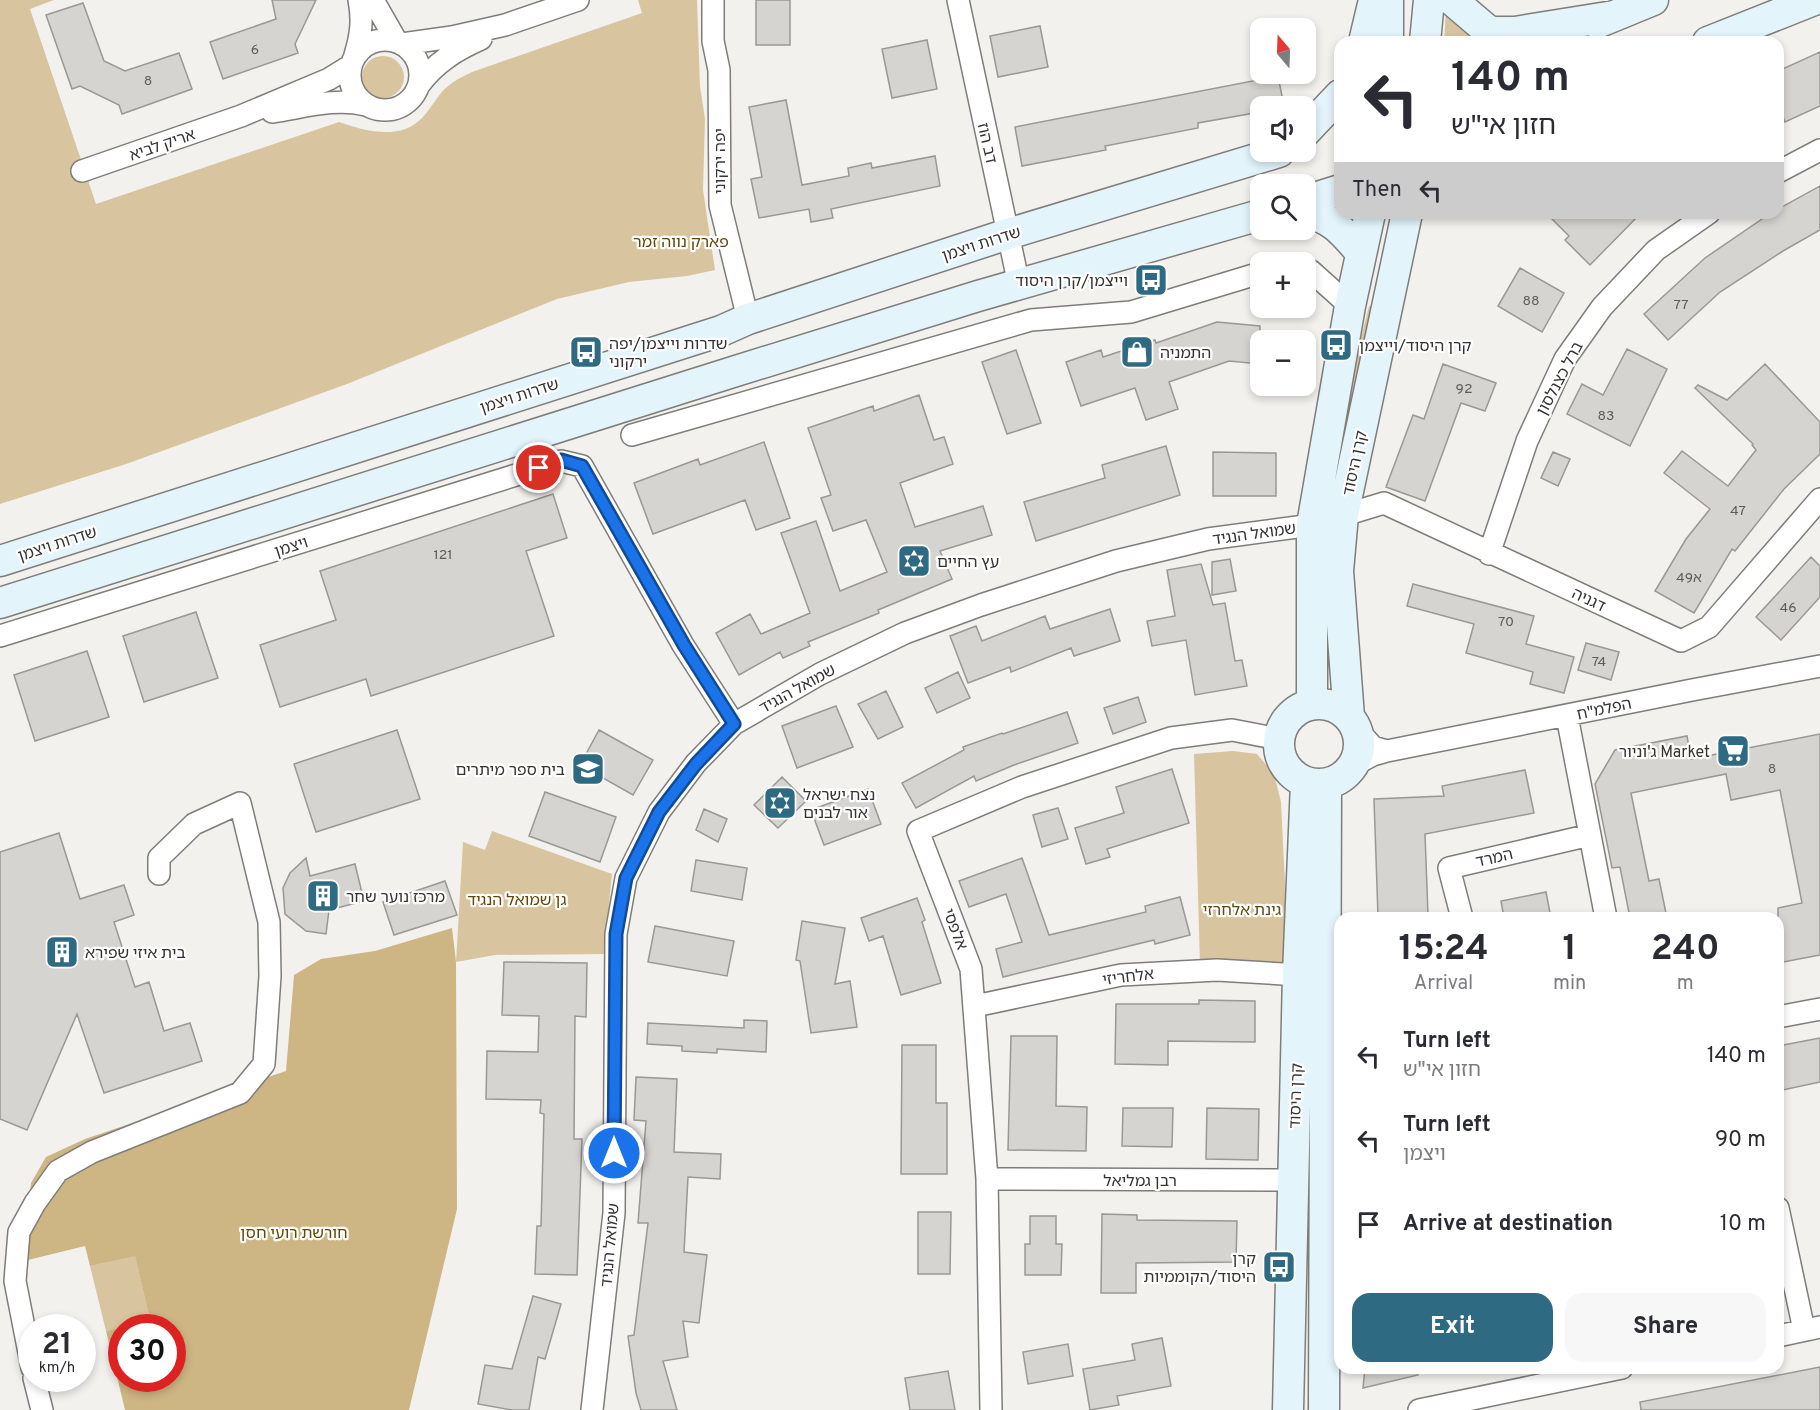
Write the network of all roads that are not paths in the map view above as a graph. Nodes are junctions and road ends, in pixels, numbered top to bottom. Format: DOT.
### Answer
graph roads {
  1 [pos="359,0"];
  2 [pos="373,0"];
  3 [pos="578,0"];
  4 [pos="713,0"];
  5 [pos="958,0"];
  6 [pos="1374,0"];
  7 [pos="1388,0"];
  8 [pos="1429,0"];
  9 [pos="1452,0"];
  10 [pos="1653,0"];
  11 [pos="1814,0"];
  12 [pos="1614,16"];
  13 [pos="505,25"];
  14 [pos="1365,36"];
  15 [pos="1388,36"];
  16 [pos="1426,36"];
  17 [pos="1567,36"];
  18 [pos="1723,36"];
  19 [pos="400,43"];
  20 [pos="352,61"];
  21 [pos="419,85"];
  22 [pos="1334,101"];
  23 [pos="365,105"];
  24 [pos="241,116"];
  25 [pos="1316,120"];
  26 [pos="1334,131"];
  27 [pos="1316,138"];
  28 [pos="1820,150"];
  29 [pos="1250,161"];
  30 [pos="1784,169"];
  31 [pos="82,171"];
  32 [pos="1334,192"];
  33 [pos="1316,198"];
  34 [pos="1316,216"];
  35 [pos="1250,218"];
  36 [pos="1369,219"];
  37 [pos="1406,219"];
  38 [pos="1422,219"];
  39 [pos="1700,219"];
  40 [pos="1008,234"];
  41 [pos="1361,254"];
  42 [pos="1396,263"];
  43 [pos="1316,275"];
  44 [pos="1250,276"];
  45 [pos="1019,285"];
  46 [pos="1350,306"];
  47 [pos="748,319"];
  48 [pos="632,435"];
  49 [pos="1820,499"];
  50 [pos="1343,515"];
  51 [pos="1312,525"];
  52 [pos="1489,554"];
  53 [pos="0,561"];
  54 [pos="0,603"];
  55 [pos="0,636"];
  56 [pos="1820,666"];
  57 [pos="1312,704"];
  58 [pos="1567,716"];
  59 [pos="1353,723"];
  60 [pos="734,724"];
  61 [pos="1279,739"];
  62 [pos="1388,750"];
  63 [pos="1354,765"];
  64 [pos="1316,783"];
  65 [pos="1590,835"];
  66 [pos="159,874"];
  67 [pos="1460,912"];
  68 [pos="1605,912"];
  69 [pos="1283,974"];
  70 [pos="975,1006"];
  71 [pos="1820,1009"];
  72 [pos="1784,1016"];
  73 [pos="987,1179"];
  74 [pos="1292,1180"];
  75 [pos="1784,1229"];
  76 [pos="21,1314"];
  77 [pos="1812,1329"];
  78 [pos="1784,1335"];
  79 [pos="1593,1374"];
  80 [pos="38,1392"];
  81 [pos="42,1410"];
  82 [pos="592,1410"];
  83 [pos="991,1410"];
  84 [pos="1288,1410"];
  85 [pos="1324,1410"];
  86 [pos="1419,1410"];
  1 -- 20 [label="street"];
  2 -- 19 [label="street"];
  3 -- 13 [label="street"];
  4 -- 47 [label="street, יפה ירקוני"];
  5 -- 40 [label="street, דב הוז"];
  6 -- 14 [label="main road"];
  7 -- 15 [label="main road"];
  8 -- 16 [label="main road"];
  9 -- 12 [label="main road"];
  10 -- 12 [label="main road"];
  11 -- 18 [label="main road"];
  12 -- 17 [label="main road"];
  13 -- 19 [label="street"];
  13 -- 21 [label="street"];
  19 -- 20 [label="street"];
  19 -- 21 [label="street"];
  20 -- 23 [label="street"];
  20 -- 24 [label="street, אריק לביא"];
  21 -- 23 [label="street"];
  22 -- 25 [label="main road"];
  23 -- 24 [label="street, אריק לביא"];
  24 -- 31 [label="street, אריק לביא"];
  26 -- 27 [label="main road"];
  28 -- 30 [label="street"];
  29 -- 40 [label="main road, שדרות ויצמן"];
  32 -- 33 [label="main road"];
  34 -- 41 [label="main road"];
  35 -- 45 [label="main road"];
  36 -- 41 [label="main road, קרן היסוד"];
  37 -- 42 [label="main road, קרן היסוד"];
  38 -- 42 [label="main road"];
  39 -- 52 [label="street, ברל כצנלסון"];
  40 -- 45 [label="street, דב הוז"];
  40 -- 47 [label="main road, שדרות ויצמן"];
  41 -- 46 [label="main road, קרן היסוד"];
  42 -- 50 [label="main road, קרן היסוד"];
  43 -- 46 [label="street"];
  44 -- 48 [label="street"];
  45 -- 54 [label="main road"];
  46 -- 51 [label="main road, קרן היסוד"];
  47 -- 53 [label="main road, שדרות ויצמן"];
  49 -- 52 [label="street, דגניה"];
  50 -- 51 [label="street, דגניה"];
  50 -- 52 [label="street, דגניה"];
  50 -- 59 [label="main road, קרן היסוד"];
  51 -- 57 [label="main road, קרן היסוד"];
  51 -- 60 [label="street, שמואל הנגיד"];
  55 -- 60 [label="street, ויצמן"];
  56 -- 58 [label="street, הפלמ\"ח"];
  57 -- 59 [label="main road"];
  57 -- 61 [label="main road"];
  58 -- 62 [label="street, הפלמ\"ח"];
  58 -- 65 [label="street"];
  59 -- 62 [label="street"];
  59 -- 63 [label="main road"];
  60 -- 82 [label="street, שמואל הנגיד"];
  61 -- 64 [label="main road"];
  61 -- 70 [label="street, אלפסי"];
  62 -- 63 [label="street, הפלמ\"ח"];
  63 -- 64 [label="main road"];
  64 -- 74 [label="main road, קרן היסוד"];
  64 -- 85 [label="main road, קרן היסוד"];
  65 -- 67 [label="street, המרד"];
  65 -- 68 [label="street"];
  66 -- 76 [label="street"];
  69 -- 70 [label="street, אלחריזי"];
  70 -- 73 [label="street, אלפסי"];
  71 -- 72 [label="street"];
  73 -- 74 [label="street, רבן גמליאל"];
  73 -- 83 [label="street, אלפסי"];
  74 -- 84 [label="main road, קרן היסוד"];
  75 -- 77 [label="street"];
  77 -- 78 [label="street"];
  79 -- 86 [label="street"];
  80 -- 81 [label="street"];
}
